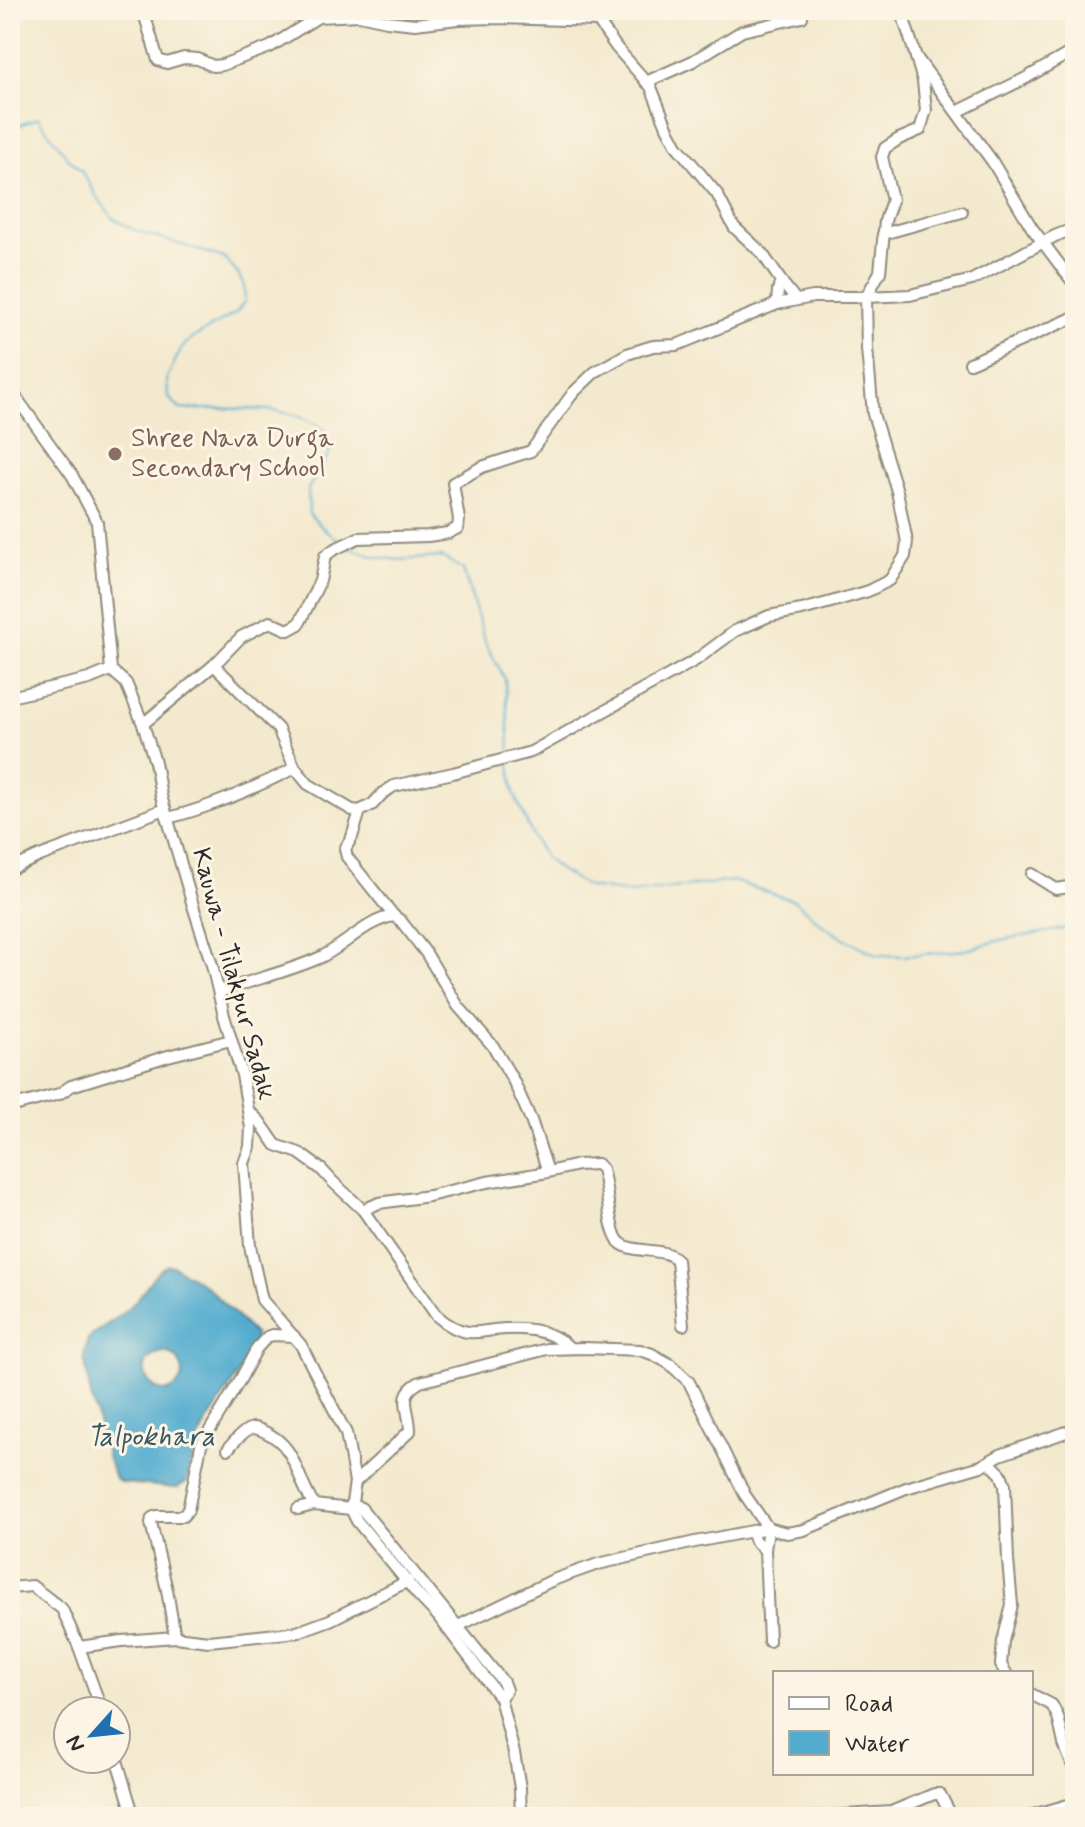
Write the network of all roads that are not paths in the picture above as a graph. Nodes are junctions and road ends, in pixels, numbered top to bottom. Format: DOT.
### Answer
graph roads {
  1 [pos="143,10"];
  2 [pos="637,10"];
  3 [pos="901,10"];
  4 [pos="802,17"];
  5 [pos="598,21"];
  6 [pos="1075,50"];
  7 [pos="916,57"];
  8 [pos="646,82"];
  9 [pos="957,112"];
  10 [pos="962,212"];
  11 [pos="1075,228"];
  12 [pos="883,234"];
  13 [pos="1043,243"];
  14 [pos="781,281"];
  15 [pos="1075,285"];
  16 [pos="866,297"];
  17 [pos="796,300"];
  18 [pos="777,304"];
  19 [pos="1075,316"];
  20 [pos="970,363"];
  21 [pos="10,389"];
  22 [pos="214,665"];
  23 [pos="111,670"];
  24 [pos="10,697"];
  25 [pos="143,724"];
  26 [pos="295,768"];
  27 [pos="360,811"];
  28 [pos="166,814"];
  29 [pos="11,869"];
  30 [pos="1032,874"];
  31 [pos="1075,886"];
  32 [pos="394,916"];
  33 [pos="219,992"];
  34 [pos="231,1040"];
  35 [pos="10,1107"];
  36 [pos="248,1109"];
  37 [pos="548,1172"];
  38 [pos="363,1210"];
  39 [pos="683,1325"];
  40 [pos="294,1336"];
  41 [pos="570,1348"];
  42 [pos="1075,1429"];
  43 [pos="228,1449"];
  44 [pos="989,1462"];
  45 [pos="355,1482"];
  46 [pos="314,1505"];
  47 [pos="298,1509"];
  48 [pos="351,1509"];
  49 [pos="768,1528"];
  50 [pos="751,1532"];
  51 [pos="765,1550"];
  52 [pos="408,1581"];
  53 [pos="10,1588"];
  54 [pos="458,1626"];
  55 [pos="175,1637"];
  56 [pos="769,1641"];
  57 [pos="79,1647"];
  58 [pos="1005,1671"];
  59 [pos="96,1695"];
  60 [pos="1033,1695"];
  61 [pos="500,1698"];
  62 [pos="1075,1771"];
  63 [pos="121,1775"];
  64 [pos="1075,1803"];
  65 [pos="895,1814"];
  66 [pos="134,1817"];
  67 [pos="521,1817"];
  68 [pos="817,1817"];
  69 [pos="952,1817"];
  70 [pos="1026,1817"];
  1 -- 5 [label="street"];
  2 -- 5 [label="street"];
  3 -- 7 [label="street"];
  4 -- 8 [label="street"];
  5 -- 8 [label="street"];
  6 -- 9 [label="street"];
  7 -- 9 [label="street"];
  7 -- 12 [label="street"];
  8 -- 14 [label="street"];
  9 -- 13 [label="street"];
  10 -- 12 [label="street"];
  11 -- 13 [label="street"];
  12 -- 16 [label="street"];
  13 -- 15 [label="street"];
  13 -- 16 [label="street"];
  14 -- 17 [label="street"];
  14 -- 18 [label="street"];
  16 -- 17 [label="street"];
  16 -- 27 [label="street"];
  17 -- 18 [label="street"];
  18 -- 22 [label="street"];
  19 -- 20 [label="street"];
  21 -- 23 [label="street"];
  22 -- 25 [label="street"];
  22 -- 26 [label="street"];
  23 -- 24 [label="street"];
  23 -- 25 [label="street, Kauwa - Tilakpur Sadak"];
  25 -- 28 [label="street, Kauwa - Tilakpur Sadak"];
  26 -- 27 [label="street"];
  26 -- 28 [label="street"];
  27 -- 32 [label="street"];
  28 -- 29 [label="street"];
  28 -- 33 [label="street, Kauwa - Tilakpur Sadak"];
  30 -- 31 [label="street"];
  32 -- 33 [label="street"];
  32 -- 37 [label="street"];
  33 -- 34 [label="street, Kauwa - Tilakpur Sadak"];
  34 -- 35 [label="street"];
  34 -- 36 [label="street, Kauwa - Tilakpur Sadak"];
  36 -- 38 [label="street"];
  36 -- 40 [label="street, Kauwa - Tilakpur Sadak"];
  37 -- 38 [label="street"];
  37 -- 39 [label="street"];
  38 -- 41 [label="street"];
  40 -- 45 [label="street, Kauwa - Tilakpur Sadak"];
  40 -- 55 [label="street"];
  41 -- 45 [label="street"];
  41 -- 49 [label="street"];
  42 -- 44 [label="street"];
  43 -- 46 [label="street"];
  44 -- 49 [label="street"];
  44 -- 58 [label="street"];
  45 -- 48 [label="street, Kauwa - Tilakpur Sadak"];
  46 -- 47 [label="street"];
  46 -- 48 [label="street"];
  48 -- 52 [label="street"];
  48 -- 54 [label="street"];
  49 -- 50 [label="street"];
  49 -- 51 [label="street"];
  50 -- 51 [label="street"];
  50 -- 54 [label="street"];
  51 -- 56 [label="street"];
  52 -- 55 [label="street"];
  52 -- 61 [label="street"];
  53 -- 57 [label="street"];
  54 -- 61 [label="street"];
  55 -- 57 [label="street"];
  57 -- 59 [label="street"];
  60 -- 62 [label="street"];
  61 -- 67 [label="street"];
  63 -- 66 [label="street"];
  64 -- 70 [label="street"];
  65 -- 68 [label="street"];
  65 -- 69 [label="street"];
}
